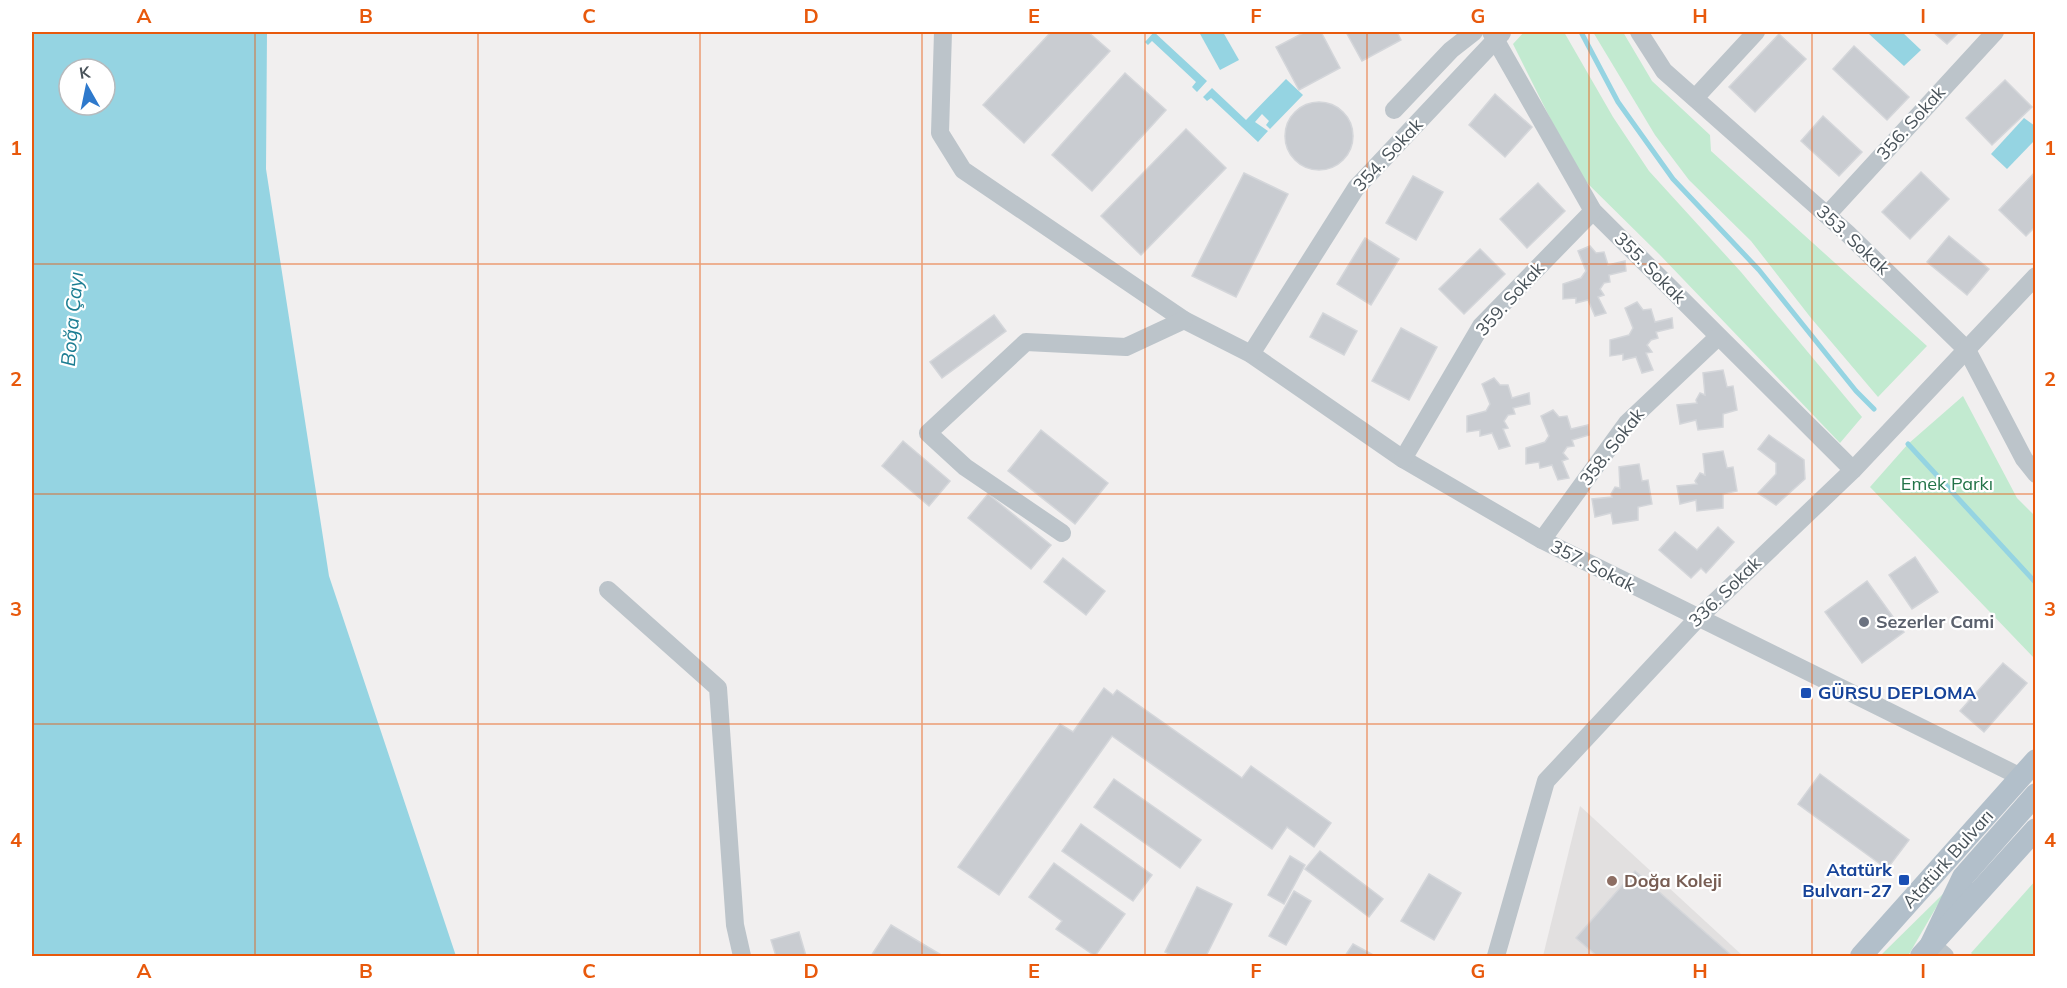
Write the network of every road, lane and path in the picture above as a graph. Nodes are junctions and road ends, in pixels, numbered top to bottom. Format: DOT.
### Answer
graph roads {
  1 [pos="942,32"];
  2 [pos="1474,32"];
  3 [pos="1639,32"];
  4 [pos="1756,32"];
  5 [pos="1995,32"];
  6 [pos="1497,34"];
  7 [pos="1695,98"];
  8 [pos="1394,110"];
  9 [pos="1593,211"];
  10 [pos="1827,215"];
  11 [pos="2036,276"];
  12 [pos="1184,320"];
  13 [pos="1718,337"];
  14 [pos="1967,350"];
  15 [pos="1251,354"];
  16 [pos="1403,459"];
  17 [pos="1853,470"];
  18 [pos="2036,474"];
  19 [pos="1062,532"];
  20 [pos="1542,540"];
  21 [pos="608,590"];
  22 [pos="1698,618"];
  23 [pos="2031,777"];
  24 [pos="2036,829"];
  25 [pos="1932,952"];
  26 [pos="742,957"];
  27 [pos="1496,957"];
  28 [pos="1861,957"];
  1 -- 12 [label="street, 357. Sokak"];
  2 -- 8 [label="street"];
  3 -- 7 [label="street, 353. Sokak"];
  4 -- 7 [label="street"];
  5 -- 10 [label="street, 356. Sokak"];
  6 -- 9 [label="street, 355. Sokak"];
  6 -- 15 [label="street, 354. Sokak"];
  7 -- 10 [label="street, 353. Sokak"];
  9 -- 13 [label="street, 355. Sokak"];
  9 -- 16 [label="street, 359. Sokak"];
  10 -- 14 [label="street, 353. Sokak"];
  11 -- 14 [label="street, 336. Sokak"];
  12 -- 15 [label="street, 357. Sokak"];
  12 -- 19 [label="street"];
  13 -- 17 [label="street, 355. Sokak"];
  13 -- 20 [label="street, 358. Sokak"];
  14 -- 17 [label="street, 336. Sokak"];
  14 -- 18 [label="street, 353. Sokak"];
  15 -- 16 [label="street, 357. Sokak"];
  16 -- 20 [label="street, 357. Sokak"];
  17 -- 22 [label="street, 336. Sokak"];
  20 -- 22 [label="street, 357. Sokak"];
  21 -- 26 [label="street"];
  22 -- 23 [label="street, 357. Sokak"];
  22 -- 27 [label="street, 336. Sokak"];
  23 -- 25 [label="main road"];
  23 -- 28 [label="main road, Atatürk Bulvarı"];
  24 -- 25 [label="main road"];
}
